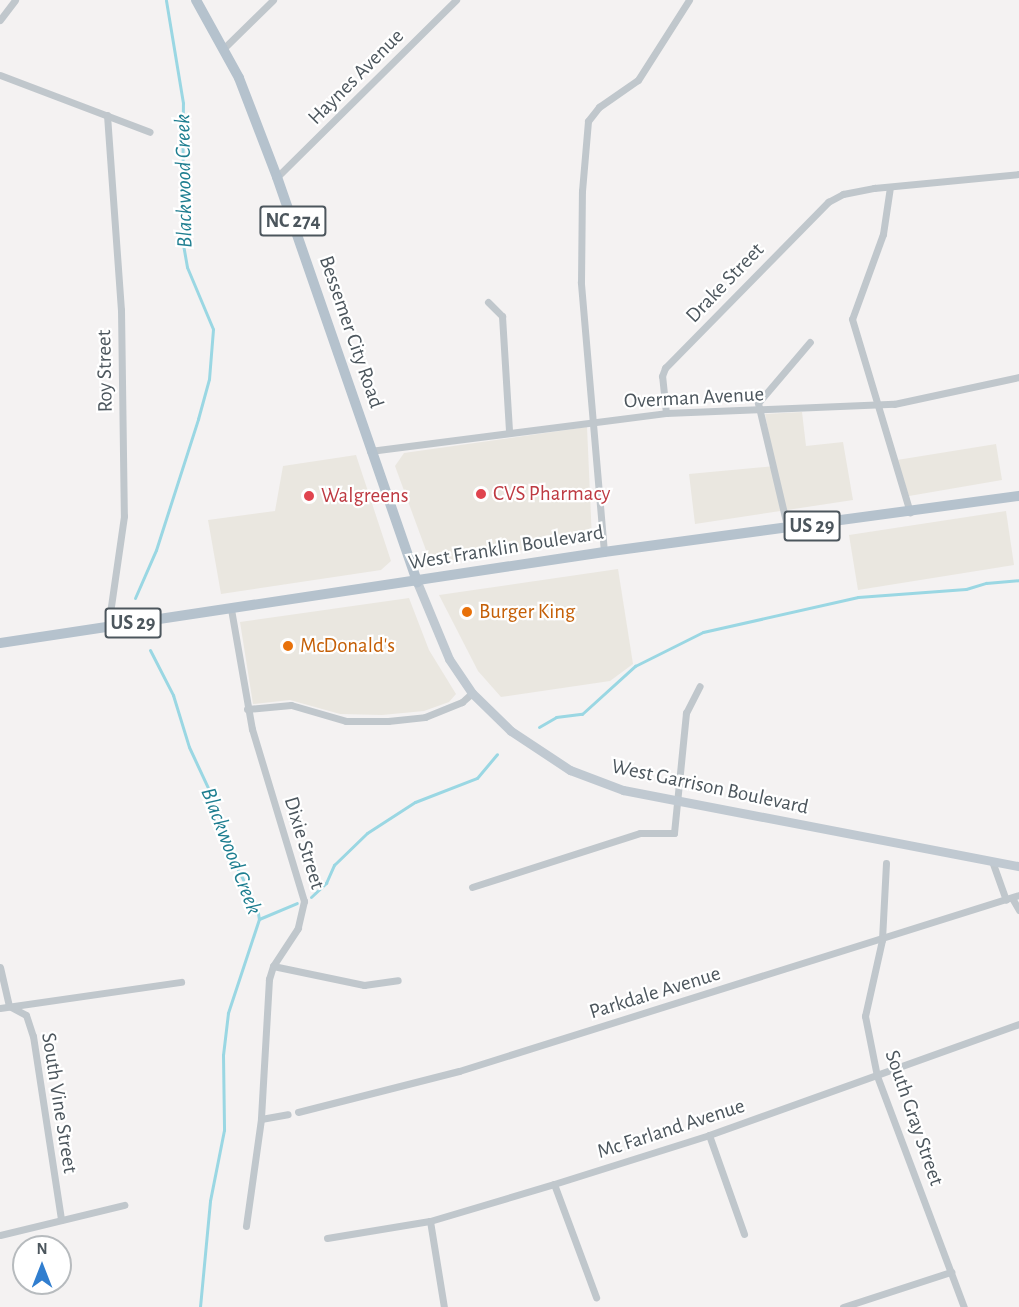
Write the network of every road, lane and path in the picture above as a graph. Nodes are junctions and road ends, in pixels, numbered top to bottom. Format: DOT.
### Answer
graph roads {
  1 [pos="15,0"];
  2 [pos="196,0"];
  3 [pos="273,0"];
  4 [pos="456,0"];
  5 [pos="689,0"];
  6 [pos="0,20"];
  7 [pos="224,49"];
  8 [pos="0,75"];
  9 [pos="107,115"];
  10 [pos="150,132"];
  11 [pos="1019,174"];
  12 [pos="277,177"];
  13 [pos="890,187"];
  14 [pos="488,302"];
  15 [pos="810,342"];
  16 [pos="1019,377"];
  17 [pos="876,406"];
  18 [pos="758,411"];
  19 [pos="666,413"];
  20 [pos="592,420"];
  21 [pos="509,430"];
  22 [pos="370,451"];
  23 [pos="1019,496"];
  24 [pos="910,512"];
  25 [pos="788,530"];
  26 [pos="604,552"];
  27 [pos="417,582"];
  28 [pos="231,609"];
  29 [pos="108,627"];
  30 [pos="0,643"];
  31 [pos="699,686"];
  32 [pos="472,693"];
  33 [pos="247,709"];
  34 [pos="679,801"];
  35 [pos="992,861"];
  36 [pos="886,863"];
  37 [pos="1019,866"];
  38 [pos="471,887"];
  39 [pos="1013,897"];
  40 [pos="1019,910"];
  41 [pos="882,940"];
  42 [pos="273,966"];
  43 [pos="0,967"];
  44 [pos="398,980"];
  45 [pos="181,982"];
  46 [pos="9,1006"];
  47 [pos="0,1008"];
  48 [pos="1019,1024"];
  49 [pos="878,1076"];
  50 [pos="298,1112"];
  51 [pos="288,1114"];
  52 [pos="261,1119"];
  53 [pos="709,1135"];
  54 [pos="554,1184"];
  55 [pos="124,1205"];
  56 [pos="61,1220"];
  57 [pos="430,1221"];
  58 [pos="246,1226"];
  59 [pos="744,1234"];
  60 [pos="0,1236"];
  61 [pos="327,1238"];
  62 [pos="951,1272"];
  63 [pos="596,1297"];
  64 [pos="444,1307"];
  65 [pos="843,1307"];
  66 [pos="964,1307"];
  1 -- 6 [label="street"];
  2 -- 7 [label="main road, Bessemer City Road / NC 274"];
  3 -- 7 [label="street"];
  4 -- 12 [label="street, Haynes Avenue"];
  5 -- 20 [label="street"];
  7 -- 12 [label="main road, Bessemer City Road / NC 274"];
  8 -- 9 [label="street"];
  9 -- 10 [label="street"];
  9 -- 29 [label="street, Roy Street"];
  11 -- 13 [label="street"];
  12 -- 22 [label="main road, Bessemer City Road / NC 274"];
  13 -- 17 [label="street"];
  13 -- 19 [label="street, Drake Street"];
  14 -- 21 [label="street"];
  15 -- 18 [label="street"];
  16 -- 17 [label="street, Overman Avenue"];
  17 -- 18 [label="street, Overman Avenue"];
  17 -- 24 [label="street"];
  18 -- 19 [label="street, Overman Avenue"];
  18 -- 25 [label="street"];
  19 -- 20 [label="street, Overman Avenue"];
  20 -- 21 [label="street, Overman Avenue"];
  20 -- 26 [label="street"];
  21 -- 22 [label="street, Overman Avenue"];
  22 -- 27 [label="main road, Bessemer City Road / NC 274"];
  23 -- 24 [label="main road, West Franklin Boulevard / US 29"];
  24 -- 25 [label="main road, West Franklin Boulevard / US 29"];
  25 -- 26 [label="main road, West Franklin Boulevard / US 29"];
  26 -- 27 [label="main road, West Franklin Boulevard / US 29"];
  27 -- 28 [label="main road, West Franklin Boulevard / US 29"];
  27 -- 32 [label="main road, West Garrison Boulevard"];
  28 -- 29 [label="main road, West Franklin Boulevard / US 29"];
  28 -- 33 [label="street, Dixie Street"];
  29 -- 30 [label="main road, West Franklin Boulevard / US 29"];
  31 -- 34 [label="street"];
  32 -- 33 [label="street"];
  32 -- 34 [label="main road, West Garrison Boulevard"];
  33 -- 42 [label="street, Dixie Street"];
  34 -- 35 [label="main road, West Garrison Boulevard"];
  34 -- 38 [label="street"];
  35 -- 37 [label="main road, West Garrison Boulevard"];
  35 -- 39 [label="street"];
  36 -- 41 [label="street, South Gray Street"];
  39 -- 40 [label="street"];
  39 -- 41 [label="street, Parkdale Avenue"];
  41 -- 49 [label="street, South Gray Street"];
  41 -- 50 [label="street, Parkdale Avenue"];
  42 -- 44 [label="street"];
  42 -- 52 [label="street, Dixie Street"];
  43 -- 46 [label="street"];
  45 -- 46 [label="street"];
  46 -- 47 [label="street"];
  46 -- 56 [label="street, South Vine Street"];
  48 -- 49 [label="street, Mc Farland Avenue"];
  49 -- 53 [label="street, Mc Farland Avenue"];
  49 -- 62 [label="street, South Gray Street"];
  51 -- 52 [label="street"];
  52 -- 58 [label="street, Dixie Street"];
  53 -- 54 [label="street, Mc Farland Avenue"];
  53 -- 59 [label="street"];
  54 -- 57 [label="street, Mc Farland Avenue"];
  54 -- 63 [label="street"];
  55 -- 56 [label="street"];
  56 -- 60 [label="street"];
  57 -- 61 [label="street, Mc Farland Avenue"];
  57 -- 64 [label="street"];
  62 -- 65 [label="street"];
  62 -- 66 [label="street, South Gray Street"];
}
